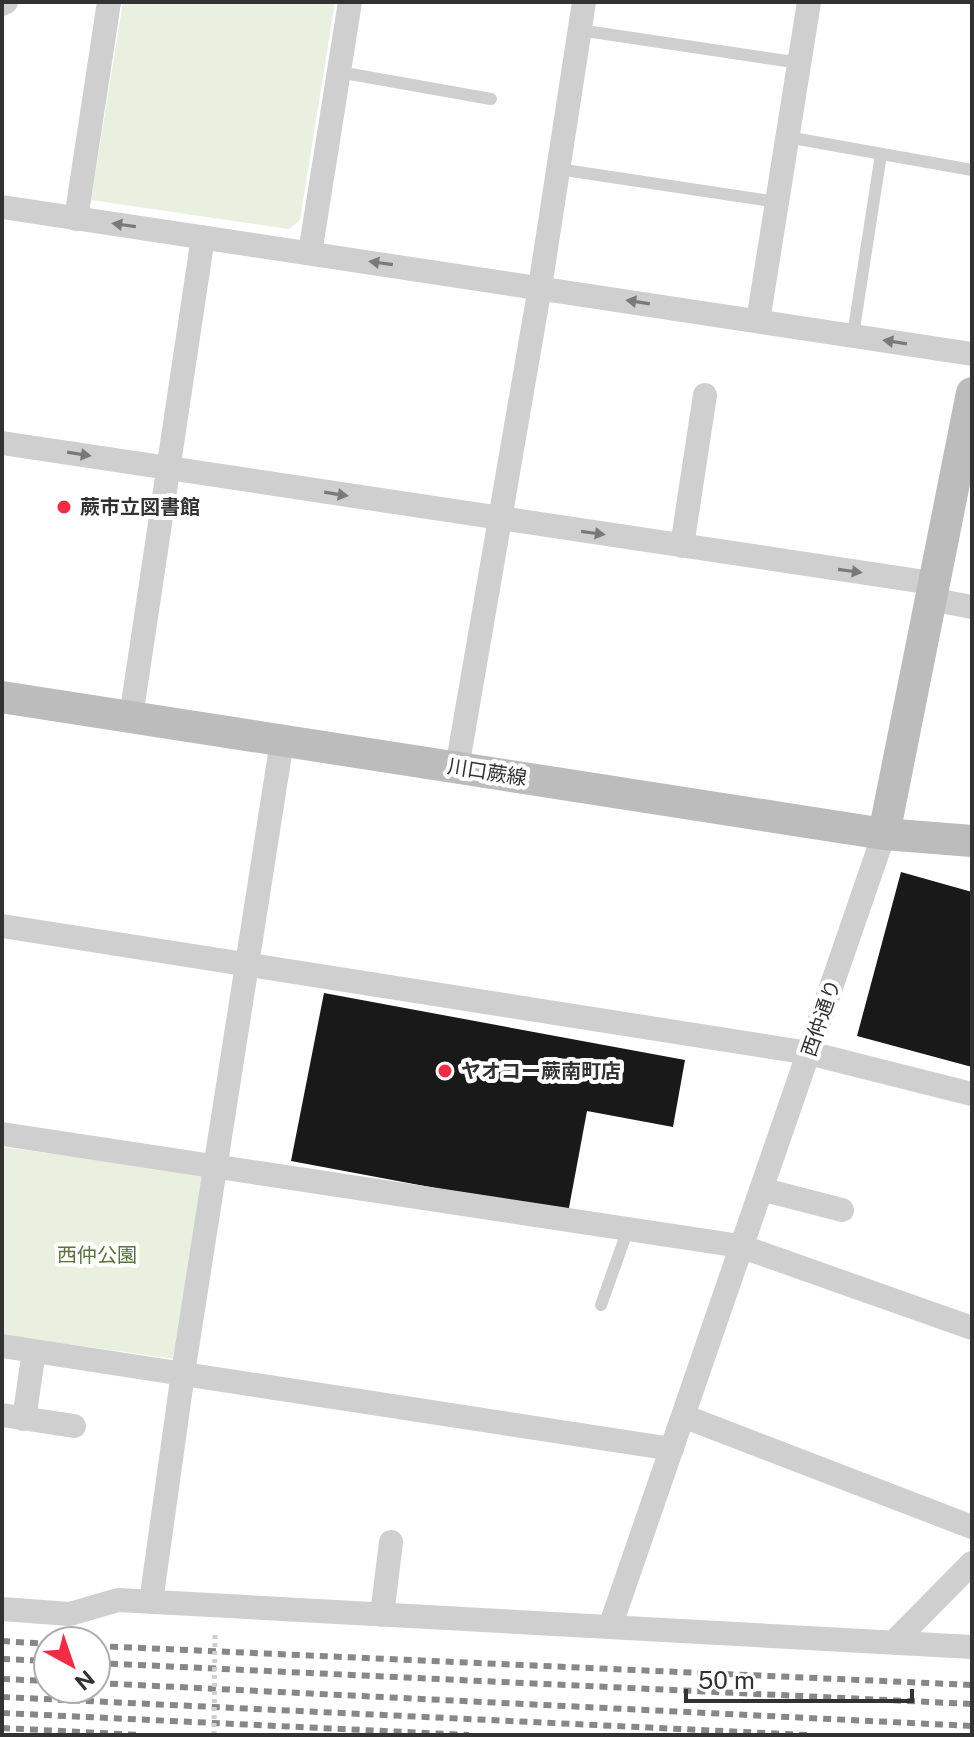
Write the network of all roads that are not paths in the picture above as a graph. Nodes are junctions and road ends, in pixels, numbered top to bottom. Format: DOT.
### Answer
graph roads {
  1 [pos="109,2"];
  2 [pos="350,2"];
  3 [pos="584,2"];
  4 [pos="809,2"];
  5 [pos="579,30"];
  6 [pos="800,63"];
  7 [pos="339,72"];
  8 [pos="491,99"];
  9 [pos="787,137"];
  10 [pos="881,154"];
  11 [pos="558,169"];
  12 [pos="972,170"];
  13 [pos="777,202"];
  14 [pos="2,207"];
  15 [pos="76,219"];
  16 [pos="203,237"];
  17 [pos="310,253"];
  18 [pos="540,287"];
  19 [pos="758,321"];
  20 [pos="853,335"];
  21 [pos="972,354"];
  22 [pos="972,393"];
  23 [pos="705,395"];
  24 [pos="2,443"];
  25 [pos="168,468"];
  26 [pos="499,518"];
  27 [pos="682,546"];
  28 [pos="931,591"];
  29 [pos="972,607"];
  30 [pos="2,697"];
  31 [pos="131,717"];
  32 [pos="282,741"];
  33 [pos="457,768"];
  34 [pos="884,834"];
  35 [pos="972,841"];
  36 [pos="2,926"];
  37 [pos="248,964"];
  38 [pos="809,1053"];
  39 [pos="972,1094"];
  40 [pos="2,1134"];
  41 [pos="215,1165"];
  42 [pos="761,1189"];
  43 [pos="842,1210"];
  44 [pos="628,1229"];
  45 [pos="740,1246"];
  46 [pos="601,1305"];
  47 [pos="972,1328"];
  48 [pos="2,1346"];
  49 [pos="34,1351"];
  50 [pos="183,1373"];
  51 [pos="683,1416"];
  52 [pos="13,1417"];
  53 [pos="74,1426"];
  54 [pos="672,1449"];
  55 [pos="972,1527"];
  56 [pos="391,1542"];
  57 [pos="972,1563"];
  58 [pos="151,1602"];
  59 [pos="2,1609"];
  60 [pos="382,1615"];
  61 [pos="610,1627"];
  62 [pos="893,1643"];
  63 [pos="972,1647"];
  1 -- 15 [label="street"];
  2 -- 7 [label="street"];
  3 -- 5 [label="street"];
  4 -- 6 [label="street"];
  5 -- 6 [label="lane"];
  5 -- 11 [label="street"];
  6 -- 9 [label="street"];
  7 -- 8 [label="lane"];
  7 -- 17 [label="street"];
  9 -- 10 [label="lane"];
  9 -- 13 [label="street"];
  10 -- 12 [label="lane"];
  10 -- 20 [label="lane"];
  11 -- 13 [label="lane"];
  11 -- 18 [label="street"];
  13 -- 19 [label="street"];
  14 -- 15 [label="street"];
  16 -- 15 [label="street, one-way"];
  16 -- 17 [label="street"];
  16 -- 25 [label="street"];
  18 -- 17 [label="street, one-way"];
  19 -- 18 [label="street, one-way"];
  18 -- 26 [label="street"];
  19 -- 20 [label="street"];
  21 -- 20 [label="street, one-way"];
  22 -- 28 [label="main road, 西仲通り"];
  23 -- 27 [label="street"];
  24 -- 25 [label="street, one-way"];
  25 -- 26 [label="street, one-way"];
  25 -- 31 [label="street"];
  26 -- 27 [label="street, one-way"];
  26 -- 33 [label="street"];
  27 -- 28 [label="street, one-way"];
  28 -- 29 [label="street"];
  28 -- 34 [label="main road, 西仲通り"];
  30 -- 31 [label="main road, 川口蕨線"];
  31 -- 32 [label="main road, 川口蕨線"];
  32 -- 33 [label="main road, 川口蕨線"];
  32 -- 37 [label="street"];
  33 -- 34 [label="main road, 川口蕨線"];
  34 -- 35 [label="main road, 川口蕨線"];
  34 -- 38 [label="street, 西仲通り"];
  36 -- 37 [label="street"];
  37 -- 38 [label="street"];
  37 -- 41 [label="street"];
  38 -- 39 [label="street"];
  38 -- 42 [label="street, 西仲通り"];
  40 -- 41 [label="street"];
  41 -- 44 [label="street"];
  41 -- 50 [label="street"];
  42 -- 43 [label="street"];
  42 -- 45 [label="street, 西仲通り"];
  44 -- 45 [label="street"];
  44 -- 46 [label="lane"];
  45 -- 47 [label="street"];
  45 -- 51 [label="street, 西仲通り"];
  48 -- 49 [label="street"];
  49 -- 50 [label="street"];
  49 -- 52 [label="street"];
  50 -- 54 [label="street"];
  50 -- 58 [label="street"];
  51 -- 54 [label="street, 西仲通り"];
  51 -- 55 [label="street"];
  52 -- 53 [label="street"];
  54 -- 61 [label="street, 西仲通り"];
  56 -- 60 [label="street"];
  57 -- 62 [label="street"];
  58 -- 59 [label="street"];
  58 -- 60 [label="street"];
  60 -- 61 [label="street"];
  61 -- 62 [label="street"];
  62 -- 63 [label="street"];
}
